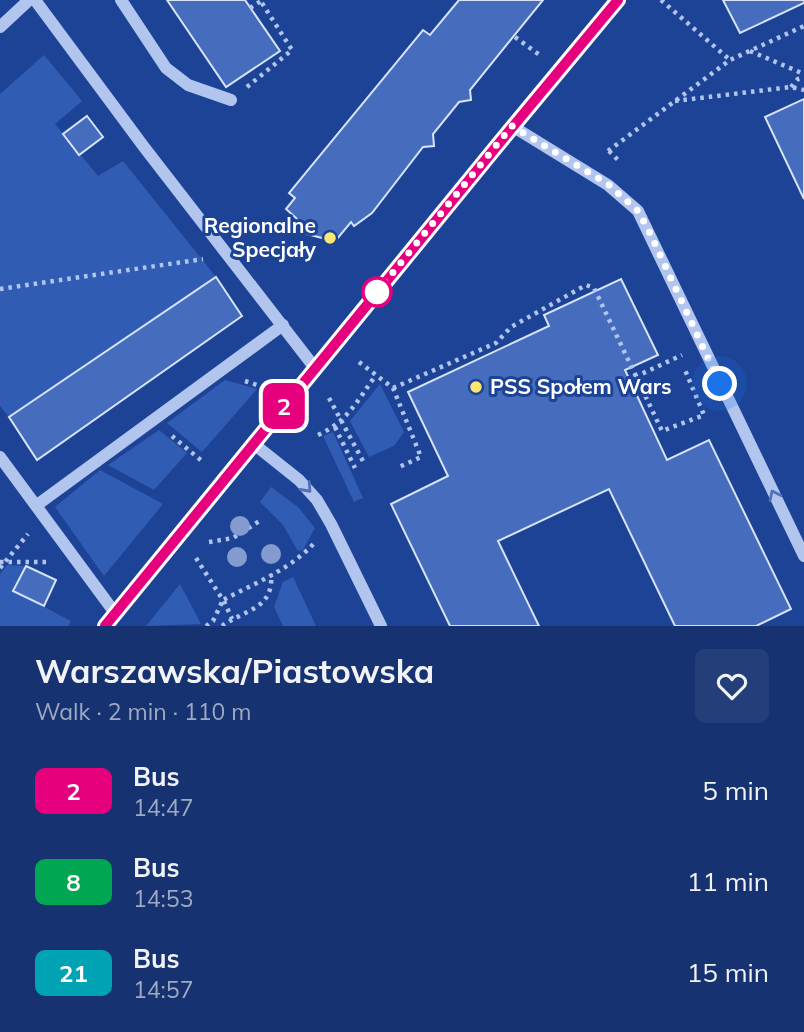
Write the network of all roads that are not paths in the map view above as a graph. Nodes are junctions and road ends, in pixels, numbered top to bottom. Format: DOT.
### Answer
graph roads {
  1 [pos="29,0"];
  2 [pos="35,0"];
  3 [pos="121,0"];
  4 [pos="618,0"];
  5 [pos="0,27"];
  6 [pos="231,100"];
  7 [pos="512,126"];
  8 [pos="283,325"];
  9 [pos="315,368"];
  10 [pos="255,445"];
  11 [pos="0,457"];
  12 [pos="41,510"];
  13 [pos="804,556"];
  14 [pos="115,613"];
  15 [pos="105,626"];
  16 [pos="381,626"];
  1 -- 5 [label="street"];
  2 -- 8 [label="street"];
  3 -- 6 [label="street"];
  4 -- 7 [label="street"];
  7 -- 9 [label="street"];
  13 -- 7 [label="street, one-way"];
  8 -- 9 [label="street"];
  8 -- 12 [label="street"];
  9 -- 10 [label="street"];
  10 -- 14 [label="street"];
  10 -- 16 [label="street, one-way"];
  11 -- 12 [label="street"];
  12 -- 14 [label="street"];
  14 -- 15 [label="street"];
}
